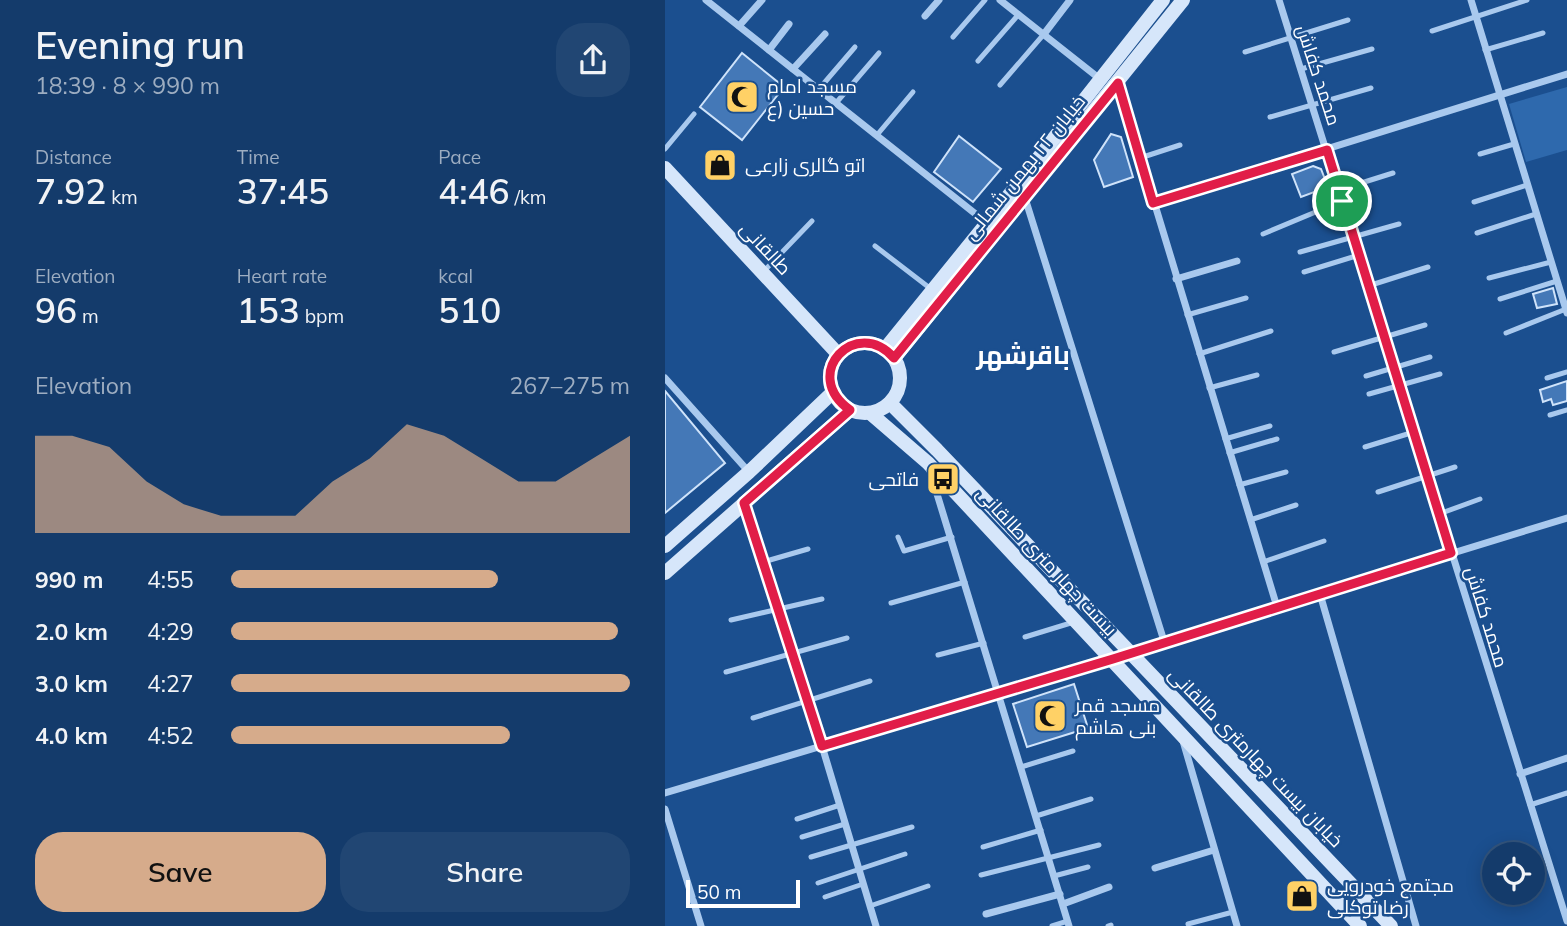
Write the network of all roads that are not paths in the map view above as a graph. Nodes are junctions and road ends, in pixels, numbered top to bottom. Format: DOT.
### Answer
graph roads {
  1 [pos="706,0"];
  2 [pos="762,0"];
  3 [pos="939,0"];
  4 [pos="985,0"];
  5 [pos="1000,0"];
  6 [pos="1070,0"];
  7 [pos="1163,0"];
  8 [pos="1183,0"];
  9 [pos="1279,0"];
  10 [pos="1471,0"];
  11 [pos="1527,0"];
  12 [pos="1019,15"];
  13 [pos="925,16"];
  14 [pos="1476,17"];
  15 [pos="1348,19"];
  16 [pos="789,24"];
  17 [pos="739,26"];
  18 [pos="1432,31"];
  19 [pos="1543,33"];
  20 [pos="825,34"];
  21 [pos="1044,34"];
  22 [pos="953,37"];
  23 [pos="1291,38"];
  24 [pos="855,47"];
  25 [pos="1372,49"];
  26 [pos="769,50"];
  27 [pos="1485,50"];
  28 [pos="1245,52"];
  29 [pos="879,53"];
  30 [pos="978,61"];
  31 [pos="793,69"];
  32 [pos="1301,69"];
  33 [pos="1567,74"];
  34 [pos="1100,80"];
  35 [pos="1118,83"];
  36 [pos="1000,85"];
  37 [pos="1371,88"];
  38 [pos="819,89"];
  39 [pos="913,92"];
  40 [pos="1499,95"];
  41 [pos="836,103"];
  42 [pos="1313,106"];
  43 [pos="694,114"];
  44 [pos="1270,117"];
  45 [pos="877,135"];
  46 [pos="1514,144"];
  47 [pos="1180,145"];
  48 [pos="665,149"];
  49 [pos="1327,150"];
  50 [pos="1480,154"];
  51 [pos="1139,158"];
  52 [pos="665,168"];
  53 [pos="1393,173"];
  54 [pos="1527,185"];
  55 [pos="1339,190"];
  56 [pos="1025,197"];
  57 [pos="1342,201"];
  58 [pos="1474,202"];
  59 [pos="1153,203"];
  60 [pos="1536,214"];
  61 [pos="812,221"];
  62 [pos="988,223"];
  63 [pos="1399,224"];
  64 [pos="1477,233"];
  65 [pos="1263,234"];
  66 [pos="1353,237"];
  67 [pos="875,246"];
  68 [pos="1300,252"];
  69 [pos="1359,255"];
  70 [pos="1237,261"];
  71 [pos="1551,262"];
  72 [pos="1428,267"];
  73 [pos="1304,272"];
  74 [pos="763,273"];
  75 [pos="1489,278"];
  76 [pos="1176,279"];
  77 [pos="1557,281"];
  78 [pos="1369,286"];
  79 [pos="933,290"];
  80 [pos="1246,298"];
  81 [pos="1500,299"];
  82 [pos="1566,311"];
  83 [pos="1187,316"];
  84 [pos="1425,325"];
  85 [pos="1271,331"];
  86 [pos="1506,332"];
  87 [pos="1384,336"];
  88 [pos="1334,352"];
  89 [pos="889,353"];
  90 [pos="838,354"];
  91 [pos="1199,354"];
  92 [pos="1430,357"];
  93 [pos="1394,368"];
  94 [pos="1567,372"];
  95 [pos="1440,374"];
  96 [pos="1257,375"];
  97 [pos="1366,376"];
  98 [pos="665,378"];
  99 [pos="1547,378"];
  100 [pos="1399,386"];
  101 [pos="1209,388"];
  102 [pos="832,393"];
  103 [pos="1369,394"];
  104 [pos="890,403"];
  105 [pos="850,410"];
  106 [pos="1567,410"];
  107 [pos="870,413"];
  108 [pos="1550,415"];
  109 [pos="1270,426"];
  110 [pos="1413,432"];
  111 [pos="1225,439"];
  112 [pos="1277,439"];
  113 [pos="1365,447"];
  114 [pos="937,450"];
  115 [pos="1229,453"];
  116 [pos="928,463"];
  117 [pos="1455,467"];
  118 [pos="749,472"];
  119 [pos="1286,472"];
  120 [pos="1427,476"];
  121 [pos="1239,485"];
  122 [pos="1378,492"];
  123 [pos="1480,499"];
  124 [pos="744,503"];
  125 [pos="1296,505"];
  126 [pos="1439,514"];
  127 [pos="1567,518"];
  128 [pos="1250,520"];
  129 [pos="898,537"];
  130 [pos="952,537"];
  131 [pos="1324,541"];
  132 [pos="665,546"];
  133 [pos="808,549"];
  134 [pos="1451,553"];
  135 [pos="763,562"];
  136 [pos="1263,562"];
  137 [pos="665,573"];
  138 [pos="965,582"];
  139 [pos="1320,594"];
  140 [pos="822,599"];
  141 [pos="891,603"];
  142 [pos="1277,607"];
  143 [pos="778,609"];
  144 [pos="731,620"];
  145 [pos="1077,621"];
  146 [pos="1025,637"];
  147 [pos="847,638"];
  148 [pos="1164,641"];
  149 [pos="984,643"];
  150 [pos="1129,652"];
  151 [pos="792,654"];
  152 [pos="938,654"];
  153 [pos="1113,659"];
  154 [pos="726,673"];
  155 [pos="870,681"];
  156 [pos="999,693"];
  157 [pos="807,701"];
  158 [pos="753,718"];
  159 [pos="1181,733"];
  160 [pos="822,746"];
  161 [pos="1073,751"];
  162 [pos="1567,758"];
  163 [pos="1021,766"];
  164 [pos="1520,774"];
  165 [pos="665,793"];
  166 [pos="1567,793"];
  167 [pos="1091,799"];
  168 [pos="1530,805"];
  169 [pos="840,806"];
  170 [pos="665,809"];
  171 [pos="1036,816"];
  172 [pos="797,820"];
  173 [pos="845,824"];
  174 [pos="912,827"];
  175 [pos="1041,830"];
  176 [pos="802,836"];
  177 [pos="851,844"];
  178 [pos="1099,845"];
  179 [pos="983,847"];
  180 [pos="1215,850"];
  181 [pos="905,854"];
  182 [pos="811,857"];
  183 [pos="1049,859"];
  184 [pos="1088,867"];
  185 [pos="1155,868"];
  186 [pos="859,869"];
  187 [pos="981,875"];
  188 [pos="1054,876"];
  189 [pos="818,883"];
  190 [pos="863,884"];
  191 [pos="928,886"];
  192 [pos="1109,887"];
  193 [pos="1060,894"];
  194 [pos="825,897"];
  195 [pos="1063,904"];
  196 [pos="870,906"];
  197 [pos="1233,912"];
  198 [pos="986,914"];
  199 [pos="1567,921"];
  200 [pos="1068,924"];
  201 [pos="1188,924"];
  202 [pos="701,926"];
  203 [pos="874,926"];
  204 [pos="1052,926"];
  205 [pos="1237,926"];
  206 [pos="1360,926"];
  207 [pos="1391,926"];
  208 [pos="1416,926"];
  1 -- 17 [label="street"];
  2 -- 17 [label="street"];
  3 -- 13 [label="street"];
  4 -- 22 [label="lane"];
  5 -- 12 [label="street"];
  6 -- 21 [label="street"];
  7 -- 34 [label="street, خیابان ۲۲ بهمن شمالی"];
  8 -- 35 [label="street, خیابان ۲۲ بهمن شمالی"];
  9 -- 23 [label="street, محمد کفاش"];
  10 -- 14 [label="street"];
  11 -- 14 [label="lane"];
  12 -- 21 [label="street"];
  12 -- 30 [label="lane"];
  14 -- 18 [label="lane"];
  14 -- 27 [label="street"];
  15 -- 23 [label="lane"];
  16 -- 26 [label="street"];
  17 -- 26 [label="street"];
  19 -- 27 [label="lane"];
  20 -- 31 [label="street"];
  21 -- 34 [label="street"];
  21 -- 36 [label="lane"];
  23 -- 28 [label="lane"];
  23 -- 32 [label="street, محمد کفاش"];
  24 -- 38 [label="lane"];
  25 -- 32 [label="lane"];
  26 -- 31 [label="street"];
  27 -- 40 [label="street"];
  29 -- 41 [label="lane"];
  31 -- 38 [label="street"];
  32 -- 42 [label="street, محمد کفاش"];
  33 -- 40 [label="street"];
  34 -- 62 [label="street, خیابان ۲۲ بهمن شمالی"];
  35 -- 51 [label="street"];
  35 -- 56 [label="street, خیابان ۲۲ بهمن شمالی"];
  37 -- 42 [label="lane"];
  38 -- 41 [label="street"];
  39 -- 45 [label="lane"];
  40 -- 46 [label="street"];
  40 -- 49 [label="street"];
  41 -- 45 [label="street"];
  42 -- 44 [label="lane"];
  42 -- 49 [label="street, محمد کفاش"];
  43 -- 48 [label="lane"];
  45 -- 62 [label="street"];
  46 -- 50 [label="lane"];
  46 -- 54 [label="street"];
  47 -- 51 [label="lane"];
  49 -- 55 [label="street, محمد کفاش"];
  49 -- 59 [label="street"];
  51 -- 59 [label="street"];
  52 -- 74 [label="street, طالقانی"];
  53 -- 55 [label="lane"];
  54 -- 58 [label="lane"];
  54 -- 60 [label="street"];
  55 -- 57 [label="street, محمد کفاش"];
  56 -- 89 [label="street, خیابان ۲۲ بهمن شمالی"];
  56 -- 148 [label="street"];
  57 -- 65 [label="lane"];
  57 -- 66 [label="street, محمد کفاش"];
  59 -- 76 [label="street"];
  60 -- 64 [label="lane"];
  60 -- 71 [label="street"];
  61 -- 74 [label="lane"];
  62 -- 79 [label="street, خیابان ۲۲ بهمن شمالی"];
  63 -- 66 [label="lane"];
  66 -- 68 [label="lane"];
  66 -- 69 [label="street, محمد کفاش"];
  67 -- 79 [label="lane"];
  69 -- 73 [label="lane"];
  69 -- 78 [label="street, محمد کفاش"];
  70 -- 76 [label="street"];
  71 -- 75 [label="lane"];
  71 -- 77 [label="street"];
  72 -- 78 [label="lane"];
  74 -- 90 [label="street, طالقانی"];
  76 -- 83 [label="street"];
  77 -- 81 [label="lane"];
  77 -- 82 [label="street"];
  78 -- 87 [label="street, محمد کفاش"];
  79 -- 89 [label="street, خیابان ۲۲ بهمن شمالی"];
  80 -- 83 [label="lane"];
  82 -- 86 [label="lane"];
  83 -- 91 [label="street"];
  84 -- 87 [label="lane"];
  85 -- 91 [label="lane"];
  87 -- 88 [label="lane"];
  87 -- 93 [label="street, محمد کفاش"];
  89 -- 90 [label="street"];
  89 -- 104 [label="street"];
  90 -- 102 [label="street"];
  91 -- 101 [label="street"];
  92 -- 93 [label="lane"];
  93 -- 97 [label="lane"];
  93 -- 100 [label="street, محمد کفاش"];
  94 -- 99 [label="lane"];
  95 -- 100 [label="lane"];
  96 -- 101 [label="lane"];
  98 -- 118 [label="street"];
  100 -- 103 [label="lane"];
  100 -- 110 [label="street, محمد کفاش"];
  101 -- 111 [label="street"];
  102 -- 105 [label="street"];
  102 -- 118 [label="street"];
  104 -- 107 [label="street"];
  104 -- 114 [label="street, خیابان بیست چهارمتری طالقانی"];
  105 -- 107 [label="street"];
  105 -- 124 [label="street"];
  106 -- 108 [label="lane"];
  107 -- 116 [label="street, بیست چهار متری طالقانی"];
  109 -- 111 [label="lane"];
  110 -- 113 [label="lane"];
  110 -- 120 [label="street, محمد کفاش"];
  111 -- 115 [label="street"];
  112 -- 115 [label="lane"];
  114 -- 116 [label="street"];
  114 -- 150 [label="street, خیابان بیست چهارمتری طالقانی"];
  115 -- 121 [label="street"];
  116 -- 130 [label="street"];
  116 -- 145 [label="street, بیست چهار متری طالقانی"];
  117 -- 120 [label="lane"];
  118 -- 132 [label="street"];
  119 -- 121 [label="lane"];
  120 -- 122 [label="lane"];
  120 -- 126 [label="street, محمد کفاش"];
  121 -- 128 [label="street"];
  123 -- 126 [label="lane"];
  124 -- 135 [label="street"];
  124 -- 137 [label="street"];
  125 -- 128 [label="lane"];
  126 -- 134 [label="street, محمد کفاش"];
  127 -- 134 [label="street"];
  128 -- 136 [label="street"];
  129 -- 130 [label="lane"];
  130 -- 138 [label="street"];
  131 -- 136 [label="lane"];
  133 -- 135 [label="lane"];
  134 -- 139 [label="street"];
  134 -- 164 [label="street, محمد کفاش"];
  135 -- 143 [label="street"];
  136 -- 142 [label="street"];
  138 -- 141 [label="lane"];
  138 -- 149 [label="street"];
  139 -- 142 [label="street"];
  139 -- 208 [label="street"];
  140 -- 143 [label="lane"];
  142 -- 148 [label="street"];
  143 -- 144 [label="lane"];
  143 -- 151 [label="street"];
  145 -- 146 [label="lane"];
  145 -- 153 [label="street, بیست چهار متری طالقانی"];
  147 -- 151 [label="lane"];
  148 -- 150 [label="street"];
  149 -- 152 [label="lane"];
  149 -- 156 [label="street"];
  150 -- 153 [label="street"];
  150 -- 207 [label="street, خیابان بیست چهارمتری طالقانی"];
  151 -- 154 [label="lane"];
  151 -- 157 [label="street"];
  153 -- 156 [label="street"];
  153 -- 159 [label="street, بیست چهار متری طالقانی"];
  155 -- 157 [label="lane"];
  156 -- 160 [label="street"];
  156 -- 163 [label="street"];
  157 -- 158 [label="lane"];
  157 -- 160 [label="street"];
  159 -- 180 [label="street"];
  159 -- 206 [label="street, بیست چهار متری طالقانی"];
  160 -- 165 [label="street"];
  160 -- 169 [label="street"];
  161 -- 163 [label="lane"];
  162 -- 164 [label="street"];
  163 -- 171 [label="street"];
  164 -- 168 [label="street, محمد کفاش"];
  166 -- 168 [label="lane"];
  167 -- 171 [label="lane"];
  168 -- 199 [label="street, محمد کفاش"];
  169 -- 172 [label="lane"];
  169 -- 173 [label="street"];
  170 -- 202 [label="street"];
  171 -- 175 [label="street"];
  173 -- 176 [label="lane"];
  173 -- 177 [label="street"];
  174 -- 177 [label="lane"];
  175 -- 179 [label="lane"];
  175 -- 183 [label="street"];
  177 -- 182 [label="lane"];
  177 -- 186 [label="street"];
  178 -- 183 [label="lane"];
  180 -- 185 [label="street"];
  180 -- 197 [label="street"];
  181 -- 186 [label="lane"];
  183 -- 187 [label="lane"];
  183 -- 188 [label="street"];
  184 -- 188 [label="lane"];
  186 -- 189 [label="lane"];
  186 -- 190 [label="street"];
  188 -- 193 [label="street"];
  190 -- 194 [label="lane"];
  190 -- 196 [label="street"];
  191 -- 196 [label="lane"];
  192 -- 195 [label="street"];
  193 -- 195 [label="street"];
  193 -- 198 [label="street"];
  195 -- 200 [label="street"];
  196 -- 203 [label="street"];
  197 -- 201 [label="lane"];
  197 -- 205 [label="street"];
  200 -- 204 [label="lane"];
}
